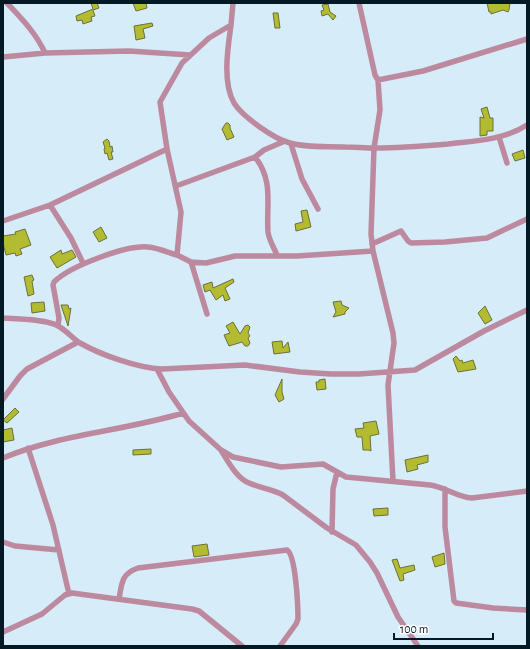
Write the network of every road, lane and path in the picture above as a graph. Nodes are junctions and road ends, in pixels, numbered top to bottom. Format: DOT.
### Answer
graph roads {
  1 [pos="7,3"];
  2 [pos="233,3"];
  3 [pos="359,3"];
  4 [pos="231,25"];
  5 [pos="527,39"];
  6 [pos="45,53"];
  7 [pos="190,54"];
  8 [pos="3,57"];
  9 [pos="378,80"];
  10 [pos="527,125"];
  11 [pos="499,137"];
  12 [pos="285,141"];
  13 [pos="291,144"];
  14 [pos="374,148"];
  15 [pos="167,149"];
  16 [pos="255,157"];
  17 [pos="507,163"];
  18 [pos="176,186"];
  19 [pos="50,205"];
  20 [pos="318,209"];
  21 [pos="527,219"];
  22 [pos="3,221"];
  23 [pos="372,244"];
  24 [pos="373,251"];
  25 [pos="177,255"];
  26 [pos="277,255"];
  27 [pos="191,262"];
  28 [pos="83,263"];
  29 [pos="527,310"];
  30 [pos="207,314"];
  31 [pos="3,318"];
  32 [pos="58,325"];
  33 [pos="78,342"];
  34 [pos="157,369"];
  35 [pos="389,372"];
  36 [pos="3,399"];
  37 [pos="183,413"];
  38 [pos="28,448"];
  39 [pos="221,450"];
  40 [pos="3,458"];
  41 [pos="337,472"];
  42 [pos="393,481"];
  43 [pos="445,489"];
  44 [pos="527,491"];
  45 [pos="332,532"];
  46 [pos="3,542"];
  47 [pos="59,550"];
  48 [pos="69,594"];
  49 [pos="119,599"];
  50 [pos="527,610"];
  51 [pos="3,632"];
  52 [pos="242,646"];
  53 [pos="280,646"];
  54 [pos="418,646"];
  1 -- 6 [label="street"];
  2 -- 4 [label="street"];
  3 -- 9 [label="street"];
  4 -- 7 [label="street"];
  4 -- 12 [label="street"];
  5 -- 9 [label="street"];
  6 -- 7 [label="street"];
  6 -- 8 [label="street"];
  7 -- 15 [label="street"];
  9 -- 14 [label="street"];
  10 -- 11 [label="street"];
  11 -- 14 [label="street"];
  11 -- 17 [label="street"];
  12 -- 13 [label="street"];
  12 -- 16 [label="street"];
  13 -- 14 [label="street"];
  13 -- 20 [label="street"];
  14 -- 23 [label="street"];
  15 -- 18 [label="street"];
  15 -- 19 [label="street"];
  16 -- 18 [label="street"];
  16 -- 26 [label="street"];
  18 -- 25 [label="street"];
  19 -- 22 [label="street"];
  19 -- 28 [label="street"];
  21 -- 23 [label="street"];
  23 -- 24 [label="street"];
  24 -- 26 [label="street"];
  24 -- 35 [label="street"];
  25 -- 27 [label="street"];
  25 -- 28 [label="street"];
  26 -- 27 [label="street"];
  27 -- 30 [label="street"];
  28 -- 32 [label="street"];
  29 -- 35 [label="street"];
  31 -- 32 [label="street"];
  32 -- 33 [label="street"];
  33 -- 34 [label="street"];
  33 -- 36 [label="street"];
  34 -- 35 [label="street"];
  34 -- 37 [label="street"];
  35 -- 42 [label="street"];
  37 -- 38 [label="street"];
  37 -- 39 [label="street"];
  38 -- 40 [label="street"];
  38 -- 47 [label="street"];
  39 -- 41 [label="street"];
  39 -- 45 [label="street"];
  41 -- 42 [label="street"];
  41 -- 45 [label="street"];
  42 -- 43 [label="street"];
  43 -- 44 [label="street"];
  43 -- 50 [label="street"];
  45 -- 54 [label="street"];
  46 -- 47 [label="street"];
  47 -- 48 [label="street"];
  48 -- 49 [label="street"];
  48 -- 51 [label="street"];
  49 -- 52 [label="street"];
  49 -- 53 [label="street"];
}
